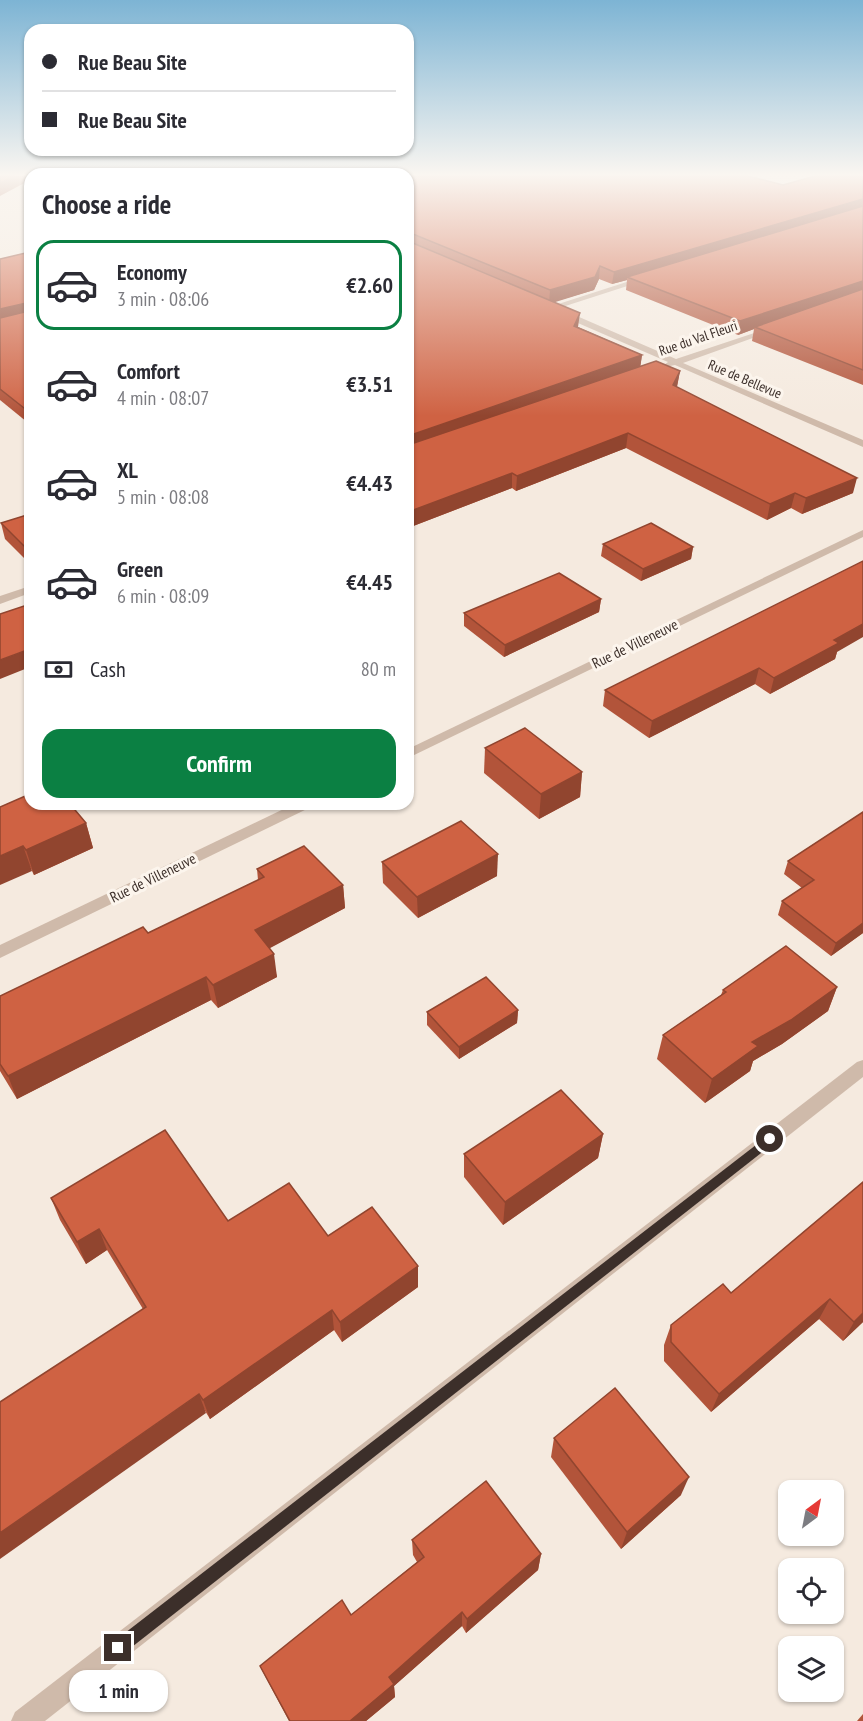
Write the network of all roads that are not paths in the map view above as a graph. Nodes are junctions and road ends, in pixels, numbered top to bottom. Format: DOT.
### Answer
graph roads {
  1 [pos="651,278"];
  2 [pos="784,324"];
  3 [pos="673,363"];
  4 [pos="654,370"];
  5 [pos="863,444"];
  6 [pos="863,534"];
  7 [pos="24,591"];
  8 [pos="0,600"];
  9 [pos="414,751"];
  10 [pos="294,810"];
  11 [pos="0,952"];
  12 [pos="863,1067"];
  13 [pos="24,1721"];
  1 -- 3 [label="street, Rue de Bellevue"];
  2 -- 3 [label="street, Rue du Val Fleuri"];
  3 -- 4 [label="street, Rue du Val Fleuri"];
  3 -- 5 [label="street, Rue de Bellevue"];
  6 -- 9 [label="street, Rue de Villeneuve"];
  7 -- 8 [label="street"];
  10 -- 11 [label="street, Rue de Villeneuve"];
  12 -- 13 [label="street"];
}
